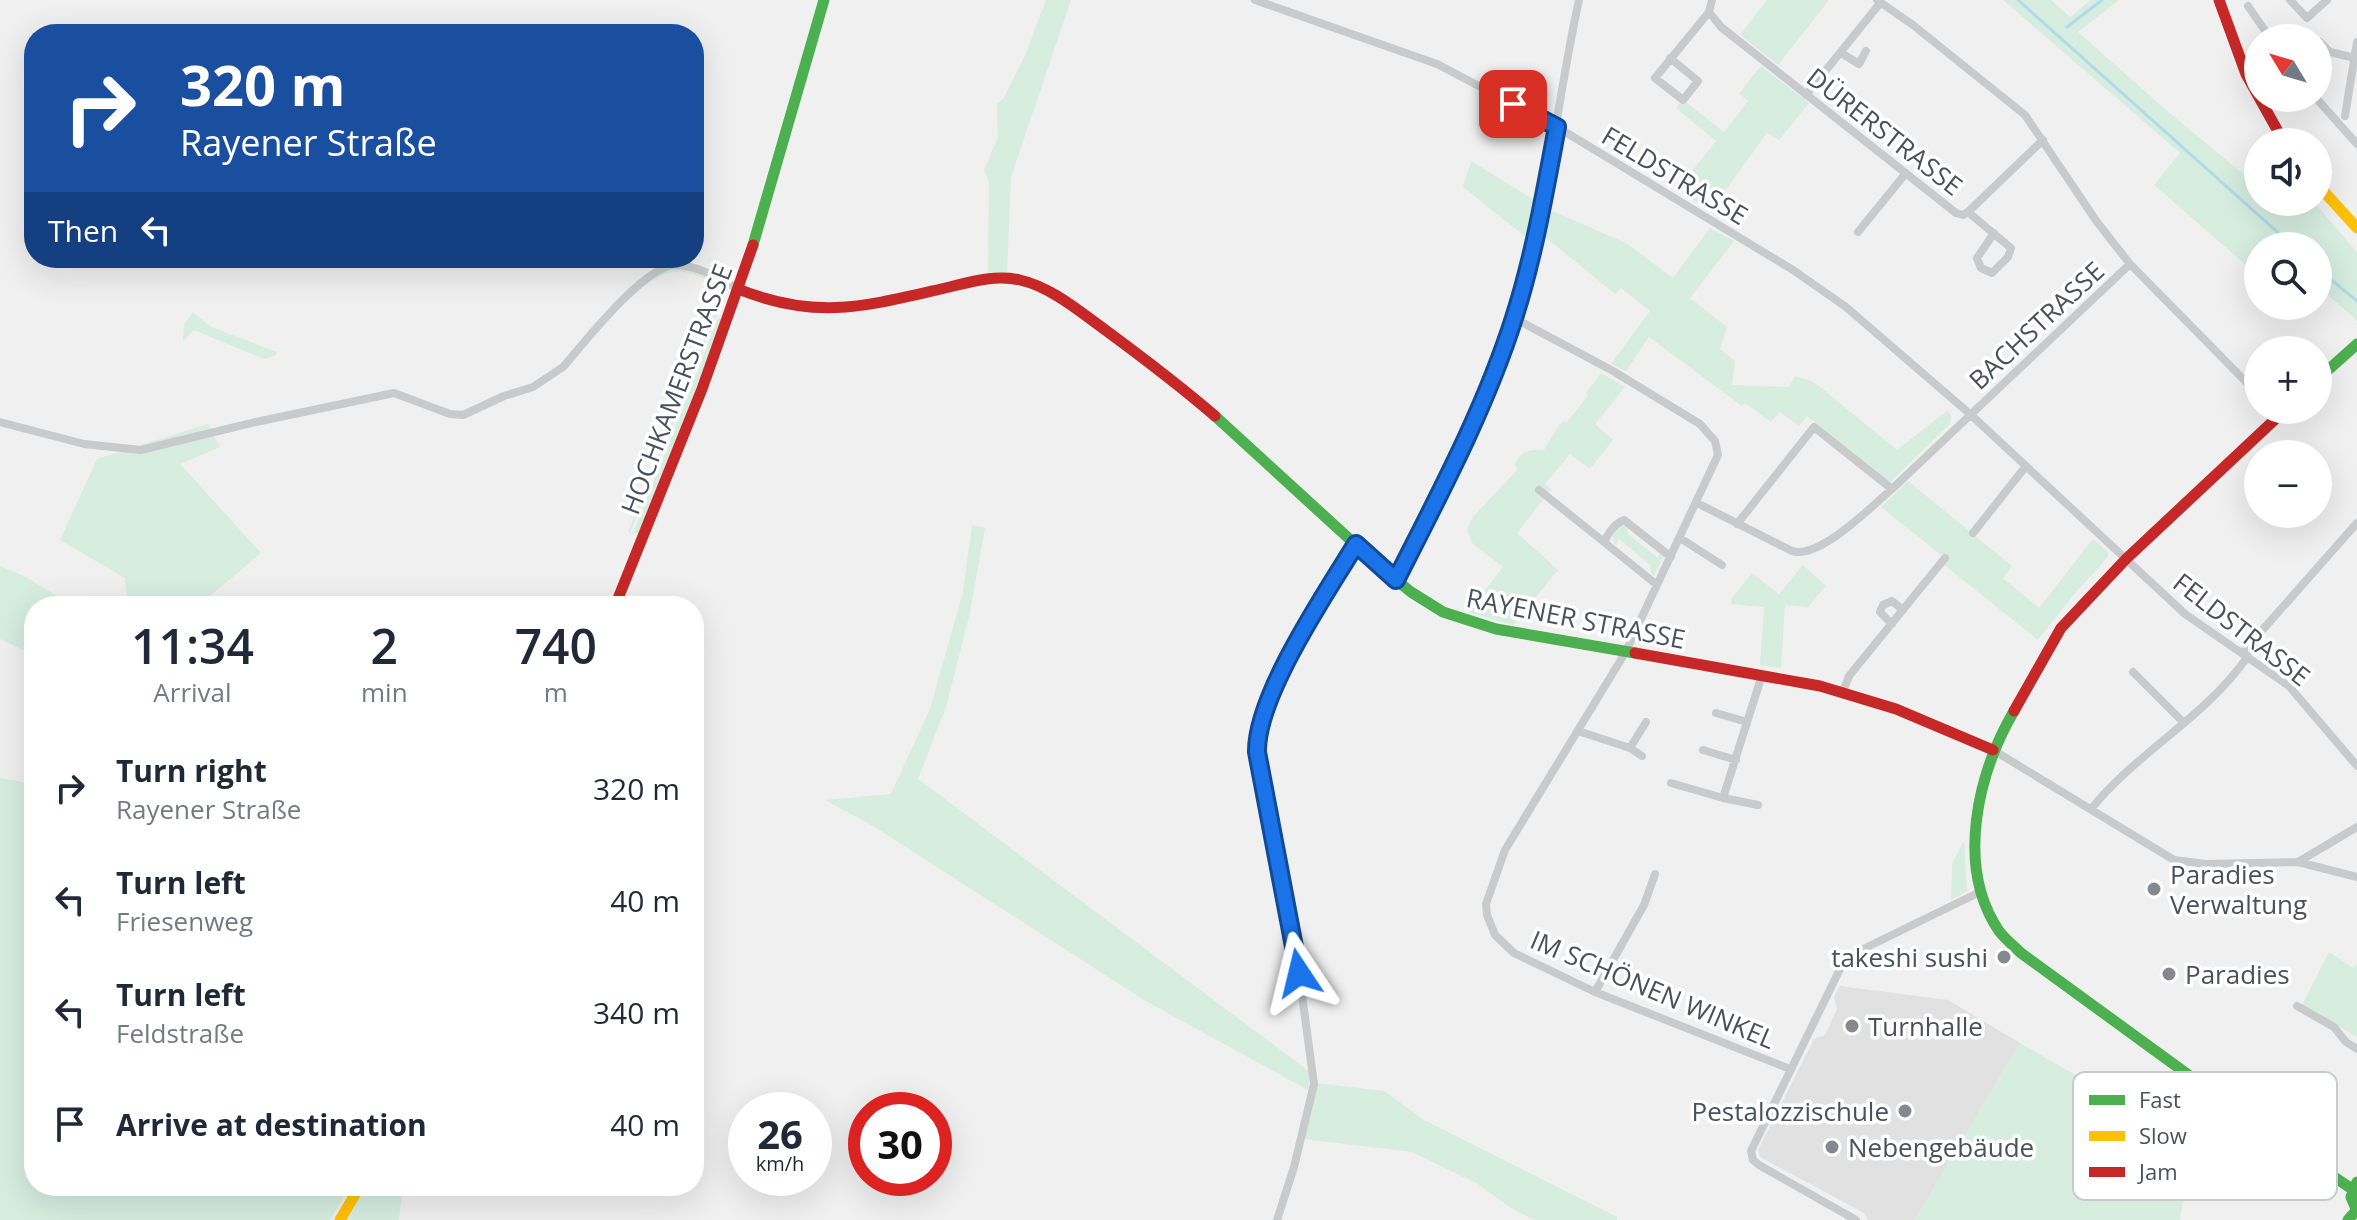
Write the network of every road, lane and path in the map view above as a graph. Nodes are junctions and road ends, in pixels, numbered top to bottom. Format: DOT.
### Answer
graph roads {
  1 [pos="824,0"];
  2 [pos="1255,0"];
  3 [pos="1579,0"];
  4 [pos="1712,0"];
  5 [pos="2219,0"];
  6 [pos="2290,0"];
  7 [pos="2327,0"];
  8 [pos="1879,1"];
  9 [pos="2248,6"];
  10 [pos="1709,12"];
  11 [pos="2260,24"];
  12 [pos="2357,42"];
  13 [pos="1866,51"];
  14 [pos="2332,52"];
  15 [pos="1841,53"];
  16 [pos="1670,58"];
  17 [pos="2355,58"];
  18 [pos="1806,95"];
  19 [pos="2328,112"];
  20 [pos="2345,116"];
  21 [pos="1557,127"];
  22 [pos="2275,128"];
  23 [pos="2043,140"];
  24 [pos="2357,144"];
  25 [pos="1906,173"];
  26 [pos="2332,200"];
  27 [pos="1968,212"];
  28 [pos="2357,228"];
  29 [pos="1858,232"];
  30 [pos="1994,233"];
  31 [pos="2130,264"];
  32 [pos="661,268"];
  33 [pos="692,268"];
  34 [pos="738,289"];
  35 [pos="1514,318"];
  36 [pos="2357,344"];
  37 [pos="2332,366"];
  38 [pos="2244,380"];
  39 [pos="1970,414"];
  40 [pos="0,422"];
  41 [pos="2267,424"];
  42 [pos="2026,466"];
  43 [pos="1892,489"];
  44 [pos="1539,490"];
  45 [pos="1697,503"];
  46 [pos="2357,523"];
  47 [pos="1737,524"];
  48 [pos="1973,533"];
  49 [pos="1680,538"];
  50 [pos="1604,542"];
  51 [pos="1356,544"];
  52 [pos="1671,557"];
  53 [pos="1945,558"];
  54 [pos="2126,559"];
  55 [pos="1722,565"];
  56 [pos="1396,580"];
  57 [pos="1657,585"];
  58 [pos="619,596"];
  59 [pos="1903,610"];
  60 [pos="1892,624"];
  61 [pos="1625,653"];
  62 [pos="2246,654"];
  63 [pos="2133,672"];
  64 [pos="1762,675"];
  65 [pos="1843,691"];
  66 [pos="1716,713"];
  67 [pos="1646,722"];
  68 [pos="1747,722"];
  69 [pos="2184,723"];
  70 [pos="1578,731"];
  71 [pos="1630,748"];
  72 [pos="1703,750"];
  73 [pos="1993,750"];
  74 [pos="1642,756"];
  75 [pos="1736,760"];
  76 [pos="2357,766"];
  77 [pos="1671,783"];
  78 [pos="1723,798"];
  79 [pos="1758,805"];
  80 [pos="2091,809"];
  81 [pos="2357,828"];
  82 [pos="2298,862"];
  83 [pos="1655,874"];
  84 [pos="2357,877"];
  85 [pos="1980,892"];
  86 [pos="1595,992"];
  87 [pos="2297,1006"];
  88 [pos="2357,1049"];
  89 [pos="1790,1069"];
  90 [pos="2184,1072"];
  91 [pos="2337,1175"];
  92 [pos="2355,1186"];
  93 [pos="354,1196"];
  94 [pos="2357,1211"];
  95 [pos="340,1220"];
  96 [pos="1277,1220"];
  97 [pos="1856,1220"];
  98 [pos="2348,1220"];
  1 -- 34 [label="street, HOCHKAMERSTRASSE"];
  2 -- 21 [label="street, FELDSTRASSE"];
  3 -- 21 [label="street"];
  4 -- 10 [label="street"];
  5 -- 22 [label="street"];
  6 -- 7 [label="street"];
  8 -- 15 [label="street"];
  8 -- 23 [label="street"];
  9 -- 11 [label="street"];
  10 -- 16 [label="street"];
  10 -- 18 [label="street, DÜRERSTRASSE"];
  12 -- 17 [label="street"];
  13 -- 15 [label="street"];
  14 -- 17 [label="street"];
  15 -- 18 [label="street"];
  16 -- 16 [label="street"];
  17 -- 20 [label="street"];
  18 -- 25 [label="street, DÜRERSTRASSE"];
  19 -- 24 [label="street"];
  21 -- 35 [label="street"];
  21 -- 39 [label="street, FELDSTRASSE"];
  23 -- 27 [label="street, DÜRERSTRASSE"];
  23 -- 31 [label="street"];
  25 -- 27 [label="street, DÜRERSTRASSE"];
  25 -- 29 [label="street"];
  26 -- 28 [label="street"];
  27 -- 30 [label="street"];
  30 -- 30 [label="street"];
  31 -- 38 [label="street"];
  31 -- 39 [label="street, BACHSTRASSE"];
  32 -- 40 [label="street"];
  33 -- 34 [label="street"];
  34 -- 51 [label="street, RAYENER STRASSE"];
  34 -- 58 [label="street, HOCHKAMERSTRASSE"];
  35 -- 45 [label="street, IM SCHÖNEN WINKEL"];
  35 -- 56 [label="street"];
  36 -- 37 [label="street"];
  39 -- 42 [label="street, FELDSTRASSE"];
  39 -- 43 [label="street, BACHSTRASSE"];
  41 -- 54 [label="street"];
  42 -- 48 [label="street"];
  42 -- 54 [label="street, FELDSTRASSE"];
  43 -- 47 [label="street, BACHSTRASSE"];
  43 -- 47 [label="street"];
  44 -- 50 [label="street"];
  45 -- 47 [label="street, BACHSTRASSE"];
  45 -- 49 [label="street, IM SCHÖNEN WINKEL"];
  46 -- 62 [label="street"];
  49 -- 52 [label="street, IM SCHÖNEN WINKEL"];
  49 -- 55 [label="street"];
  50 -- 52 [label="street"];
  50 -- 57 [label="street"];
  51 -- 56 [label="street, RAYENER STRASSE"];
  51 -- 96 [label="street"];
  52 -- 57 [label="street, IM SCHÖNEN WINKEL"];
  53 -- 59 [label="street"];
  54 -- 62 [label="street, FELDSTRASSE"];
  54 -- 73 [label="street"];
  56 -- 61 [label="street, RAYENER STRASSE"];
  57 -- 61 [label="street, IM SCHÖNEN WINKEL"];
  59 -- 60 [label="street"];
  59 -- 60 [label="street"];
  60 -- 65 [label="street"];
  61 -- 64 [label="street, RAYENER STRASSE"];
  61 -- 70 [label="street, IM SCHÖNEN WINKEL"];
  62 -- 69 [label="street"];
  62 -- 76 [label="street, FELDSTRASSE"];
  63 -- 69 [label="street"];
  64 -- 65 [label="street, RAYENER STRASSE"];
  64 -- 68 [label="street"];
  65 -- 73 [label="street, RAYENER STRASSE"];
  66 -- 68 [label="street"];
  67 -- 71 [label="street"];
  68 -- 75 [label="street"];
  69 -- 80 [label="street"];
  70 -- 71 [label="street"];
  70 -- 86 [label="street, IM SCHÖNEN WINKEL"];
  71 -- 74 [label="street"];
  72 -- 75 [label="street"];
  73 -- 80 [label="street, RAYENER STRASSE"];
  73 -- 85 [label="street"];
  75 -- 78 [label="street"];
  77 -- 78 [label="street"];
  78 -- 79 [label="street"];
  80 -- 82 [label="street, RAYENER STRASSE"];
  81 -- 82 [label="street"];
  82 -- 84 [label="street"];
  83 -- 86 [label="street"];
  85 -- 89 [label="street"];
  85 -- 90 [label="street"];
  86 -- 89 [label="street, IM SCHÖNEN WINKEL"];
  87 -- 88 [label="street"];
  89 -- 97 [label="street"];
  91 -- 92 [label="street"];
  92 -- 94 [label="street"];
  93 -- 95 [label="street"];
  94 -- 98 [label="street"];
}
